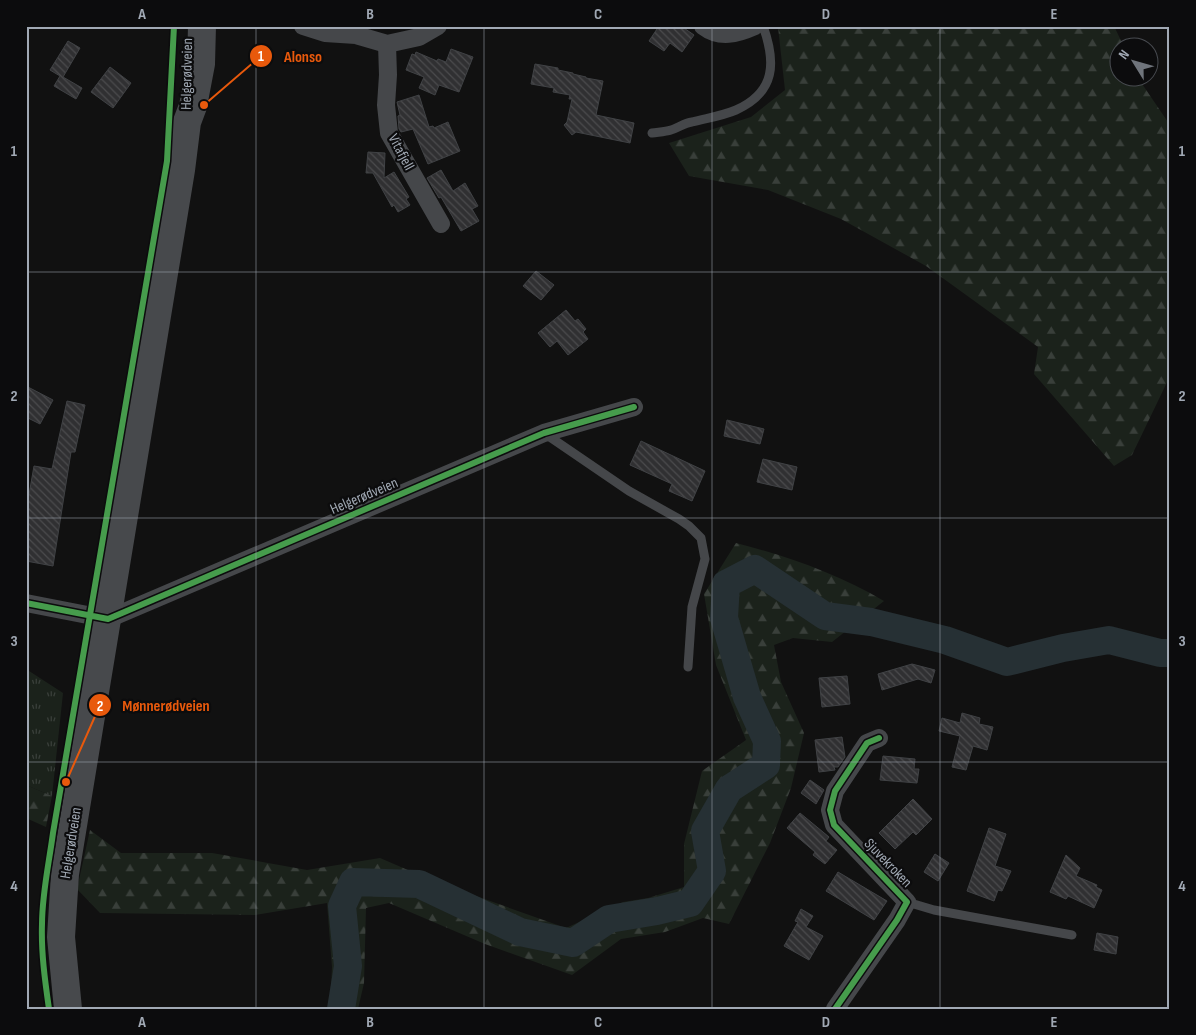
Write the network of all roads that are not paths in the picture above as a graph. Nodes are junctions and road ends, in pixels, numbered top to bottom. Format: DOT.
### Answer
graph roads {
  1 [pos="188,26"];
  2 [pos="202,26"];
  3 [pos="303,26"];
  4 [pos="438,26"];
  5 [pos="703,26"];
  6 [pos="755,26"];
  7 [pos="763,26"];
  8 [pos="387,44"];
  9 [pos="187,122"];
  10 [pos="652,133"];
  11 [pos="442,224"];
  12 [pos="634,407"];
  13 [pos="544,433"];
  14 [pos="26,603"];
  15 [pos="108,618"];
  16 [pos="688,667"];
  17 [pos="879,738"];
  18 [pos="907,902"];
  19 [pos="1072,935"];
  20 [pos="68,1009"];
  21 [pos="835,1009"];
  1 -- 9 [label="main road, Helgerødveien"];
  2 -- 9 [label="main road, Helgerødveien"];
  3 -- 8 [label="street"];
  4 -- 8 [label="street"];
  5 -- 6 [label="street"];
  7 -- 10 [label="lane"];
  8 -- 11 [label="street, Vitafjell"];
  9 -- 15 [label="main road, Helgerødveien"];
  12 -- 13 [label="street, Helgerødveien"];
  13 -- 15 [label="street, Helgerødveien"];
  13 -- 16 [label="lane"];
  14 -- 15 [label="street"];
  15 -- 20 [label="main road, Helgerødveien"];
  17 -- 18 [label="street, Sjuvekroken"];
  18 -- 19 [label="lane, Sjuvekroken"];
  18 -- 21 [label="street, Sjuvekroken"];
}
